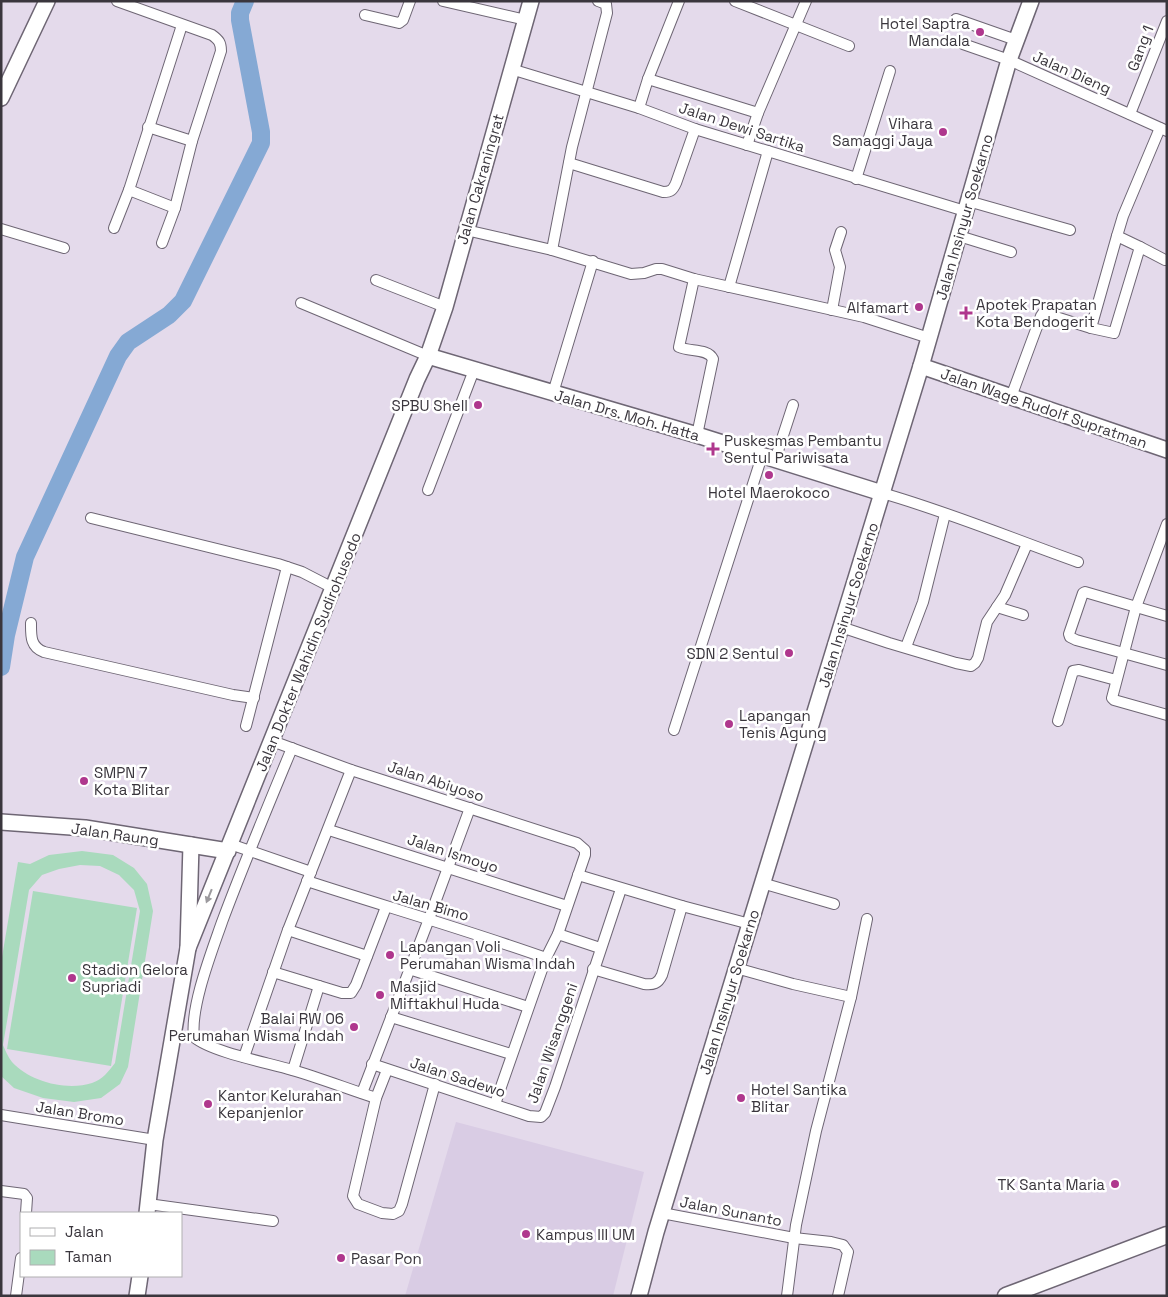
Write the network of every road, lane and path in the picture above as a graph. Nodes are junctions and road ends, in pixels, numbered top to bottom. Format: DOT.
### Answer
graph roads {
  1 [pos="47,1"];
  2 [pos="116,1"];
  3 [pos="410,1"];
  4 [pos="443,1"];
  5 [pos="531,1"];
  6 [pos="598,1"];
  7 [pos="679,1"];
  8 [pos="735,1"];
  9 [pos="806,1"];
  10 [pos="1031,1"];
  11 [pos="365,14"];
  12 [pos="956,18"];
  13 [pos="526,20"];
  14 [pos="1167,21"];
  15 [pos="182,25"];
  16 [pos="797,25"];
  17 [pos="1016,40"];
  18 [pos="963,44"];
  19 [pos="849,46"];
  20 [pos="1009,60"];
  21 [pos="511,69"];
  22 [pos="890,72"];
  23 [pos="648,79"];
  24 [pos="586,92"];
  25 [pos="1,98"];
  26 [pos="639,108"];
  27 [pos="758,113"];
  28 [pos="1130,114"];
  29 [pos="148,127"];
  30 [pos="695,129"];
  31 [pos="1163,129"];
  32 [pos="192,141"];
  33 [pos="747,145"];
  34 [pos="768,152"];
  35 [pos="569,163"];
  36 [pos="856,179"];
  37 [pos="129,190"];
  38 [pos="967,206"];
  39 [pos="176,208"];
  40 [pos="114,228"];
  41 [pos="1,229"];
  42 [pos="466,230"];
  43 [pos="1070,230"];
  44 [pos="841,232"];
  45 [pos="959,236"];
  46 [pos="1117,236"];
  47 [pos="162,243"];
  48 [pos="1140,247"];
  49 [pos="64,248"];
  50 [pos="552,250"];
  51 [pos="1011,252"];
  52 [pos="1165,260"];
  53 [pos="593,261"];
  54 [pos="694,279"];
  55 [pos="376,280"];
  56 [pos="729,287"];
  57 [pos="301,303"];
  58 [pos="445,307"];
  59 [pos="832,310"];
  60 [pos="1091,328"];
  61 [pos="929,338"];
  62 [pos="428,356"];
  63 [pos="921,366"];
  64 [pos="474,370"];
  65 [pos="553,393"];
  66 [pos="1011,397"];
  67 [pos="793,405"];
  68 [pos="696,435"];
  69 [pos="1167,450"];
  70 [pos="769,458"];
  71 [pos="428,490"];
  72 [pos="882,493"];
  73 [pos="946,514"];
  74 [pos="91,518"];
  75 [pos="1167,524"];
  76 [pos="1027,544"];
  77 [pos="1078,562"];
  78 [pos="287,567"];
  79 [pos="333,588"];
  80 [pos="997,607"];
  81 [pos="1136,607"];
  82 [pos="1023,615"];
  83 [pos="1167,616"];
  84 [pos="31,623"];
  85 [pos="841,627"];
  86 [pos="906,647"];
  87 [pos="1122,653"];
  88 [pos="1167,665"];
  89 [pos="1116,680"];
  90 [pos="254,698"];
  91 [pos="1167,715"];
  92 [pos="1058,721"];
  93 [pos="246,726"];
  94 [pos="674,730"];
  95 [pos="274,742"];
  96 [pos="292,748"];
  97 [pos="351,770"];
  98 [pos="470,808"];
  99 [pos="1,822"];
  100 [pos="329,830"];
  101 [pos="191,845"];
  102 [pos="230,847"];
  103 [pos="249,852"];
  104 [pos="448,868"];
  105 [pos="578,875"];
  106 [pos="309,877"];
  107 [pos="762,883"];
  108 [pos="621,889"];
  109 [pos="834,904"];
  110 [pos="567,906"];
  111 [pos="682,906"];
  112 [pos="386,907"];
  113 [pos="430,919"];
  114 [pos="867,920"];
  115 [pos="750,924"];
  116 [pos="288,930"];
  117 [pos="558,934"];
  118 [pos="188,948"];
  119 [pos="600,948"];
  120 [pos="367,956"];
  121 [pos="546,958"];
  122 [pos="736,968"];
  123 [pos="409,969"];
  124 [pos="594,969"];
  125 [pos="273,972"];
  126 [pos="320,986"];
  127 [pos="851,997"];
  128 [pos="528,1007"];
  129 [pos="391,1016"];
  130 [pos="511,1054"];
  131 [pos="244,1057"];
  132 [pos="372,1064"];
  133 [pos="293,1070"];
  134 [pos="387,1070"];
  135 [pos="435,1084"];
  136 [pos="362,1093"];
  137 [pos="376,1098"];
  138 [pos="495,1104"];
  139 [pos="1,1115"];
  140 [pos="536,1118"];
  141 [pos="155,1140"];
  142 [pos="1,1191"];
  143 [pos="148,1209"];
  144 [pos="26,1212"];
  145 [pos="179,1212"];
  146 [pos="182,1212"];
  147 [pos="662,1213"];
  148 [pos="273,1221"];
  149 [pos="1167,1235"];
  150 [pos="794,1238"];
  151 [pos="20,1266"];
  152 [pos="140,1277"];
  153 [pos="16,1296"];
  154 [pos="138,1296"];
  155 [pos="639,1296"];
  156 [pos="787,1296"];
  157 [pos="838,1296"];
  158 [pos="1006,1296"];
  1 -- 25 [label="main road"];
  2 -- 15 [label="street"];
  3 -- 11 [label="street"];
  4 -- 13 [label="street"];
  5 -- 13 [label="main road, Jalan Cakraningrat"];
  6 -- 24 [label="street"];
  7 -- 23 [label="street"];
  8 -- 16 [label="street"];
  9 -- 16 [label="street"];
  10 -- 17 [label="main road, Jalan Insinyur Soekarno"];
  12 -- 17 [label="street"];
  13 -- 21 [label="main road, Jalan Cakraningrat"];
  14 -- 28 [label="street, Gang 1"];
  15 -- 29 [label="street"];
  15 -- 32 [label="street"];
  16 -- 19 [label="street"];
  16 -- 27 [label="street"];
  17 -- 20 [label="main road, Jalan Insinyur Soekarno"];
  18 -- 20 [label="street, Jalan Dieng"];
  20 -- 28 [label="street, Jalan Dieng"];
  20 -- 38 [label="main road, Jalan Insinyur Soekarno"];
  21 -- 24 [label="street, Jalan Dewi Sartika"];
  21 -- 42 [label="main road, Jalan Cakraningrat"];
  22 -- 36 [label="street"];
  23 -- 26 [label="street"];
  23 -- 27 [label="street"];
  24 -- 26 [label="street, Jalan Dewi Sartika"];
  24 -- 35 [label="street"];
  26 -- 30 [label="street, Jalan Dewi Sartika"];
  27 -- 33 [label="street"];
  28 -- 31 [label="street, Jalan Dieng"];
  29 -- 32 [label="street"];
  29 -- 37 [label="street"];
  30 -- 33 [label="street, Jalan Dewi Sartika"];
  30 -- 35 [label="street"];
  31 -- 46 [label="street"];
  32 -- 39 [label="street"];
  33 -- 34 [label="street, Jalan Dewi Sartika"];
  34 -- 36 [label="street, Jalan Dewi Sartika"];
  34 -- 56 [label="street"];
  35 -- 50 [label="street"];
  36 -- 38 [label="street, Jalan Dewi Sartika"];
  37 -- 39 [label="street"];
  37 -- 40 [label="street"];
  38 -- 43 [label="street, Jalan Dewi Sartika"];
  38 -- 45 [label="main road, Jalan Insinyur Soekarno"];
  39 -- 47 [label="street"];
  41 -- 49 [label="street"];
  42 -- 50 [label="street"];
  42 -- 58 [label="main road, Jalan Cakraningrat"];
  44 -- 59 [label="street"];
  45 -- 51 [label="street"];
  45 -- 61 [label="main road, Jalan Insinyur Soekarno"];
  46 -- 48 [label="street"];
  46 -- 60 [label="street"];
  48 -- 52 [label="street"];
  48 -- 60 [label="street"];
  50 -- 53 [label="street"];
  53 -- 54 [label="street"];
  53 -- 65 [label="street"];
  54 -- 56 [label="street"];
  54 -- 68 [label="street"];
  55 -- 58 [label="street"];
  56 -- 59 [label="street"];
  57 -- 62 [label="street"];
  58 -- 62 [label="main road, Jalan Cakraningrat"];
  59 -- 61 [label="street"];
  60 -- 66 [label="street"];
  61 -- 63 [label="main road, Jalan Insinyur Soekarno"];
  62 -- 64 [label="main road, Jalan Drs. Moh. Hatta"];
  62 -- 79 [label="main road, Jalan Dokter Wahidin Sudirohusodo"];
  63 -- 66 [label="main road, Jalan Wage Rudolf Supratman"];
  63 -- 72 [label="main road, Jalan Insinyur Soekarno"];
  64 -- 65 [label="main road, Jalan Drs. Moh. Hatta"];
  64 -- 71 [label="street"];
  65 -- 68 [label="main road, Jalan Drs. Moh. Hatta"];
  66 -- 69 [label="main road, Jalan Wage Rudolf Supratman"];
  67 -- 70 [label="street"];
  68 -- 70 [label="main road, Jalan Drs. Moh. Hatta"];
  70 -- 72 [label="main road, Jalan Drs. Moh. Hatta"];
  70 -- 94 [label="street"];
  72 -- 73 [label="street"];
  72 -- 85 [label="main road, Jalan Insinyur Soekarno"];
  73 -- 76 [label="street"];
  73 -- 86 [label="street"];
  74 -- 78 [label="street"];
  75 -- 81 [label="street"];
  76 -- 77 [label="street"];
  76 -- 80 [label="street"];
  78 -- 79 [label="street"];
  78 -- 90 [label="street"];
  79 -- 95 [label="main road, Jalan Dokter Wahidin Sudirohusodo"];
  80 -- 82 [label="street"];
  80 -- 86 [label="street"];
  81 -- 83 [label="street"];
  81 -- 87 [label="street"];
  81 -- 87 [label="street"];
  84 -- 90 [label="street"];
  85 -- 86 [label="street"];
  85 -- 107 [label="main road, Jalan Insinyur Soekarno"];
  87 -- 88 [label="street"];
  87 -- 89 [label="street"];
  89 -- 91 [label="street"];
  89 -- 92 [label="street"];
  90 -- 93 [label="street"];
  95 -- 96 [label="street, Jalan Abiyoso"];
  95 -- 102 [label="main road, Jalan Dokter Wahidin Sudirohusodo"];
  96 -- 97 [label="street, Jalan Abiyoso"];
  96 -- 103 [label="street"];
  97 -- 98 [label="street, Jalan Abiyoso"];
  97 -- 100 [label="street"];
  98 -- 104 [label="street"];
  98 -- 105 [label="street, Jalan Abiyoso"];
  99 -- 101 [label="main road, Jalan Raung"];
  100 -- 104 [label="street, Jalan Ismoyo"];
  100 -- 106 [label="street"];
  101 -- 102 [label="main road, Jalan Raung"];
  101 -- 118 [label="main road, Jalan Dokter Wahidin Sudirohusodo"];
  102 -- 103 [label="street, Jalan Bimo"];
  102 -- 118 [label="main road, Jalan Dokter Wahidin Sudirohusodo, one-way"];
  103 -- 106 [label="street, Jalan Bimo"];
  103 -- 131 [label="street"];
  104 -- 110 [label="street, Jalan Ismoyo"];
  104 -- 113 [label="street"];
  105 -- 108 [label="street"];
  105 -- 110 [label="street"];
  106 -- 112 [label="street, Jalan Bimo"];
  106 -- 116 [label="street"];
  107 -- 109 [label="street"];
  107 -- 115 [label="main road, Jalan Insinyur Soekarno"];
  108 -- 111 [label="street"];
  108 -- 119 [label="street, Jalan Wisanggeni"];
  110 -- 117 [label="street"];
  111 -- 115 [label="street"];
  111 -- 124 [label="street"];
  112 -- 113 [label="street, Jalan Bimo"];
  112 -- 120 [label="street"];
  113 -- 121 [label="street, Jalan Bimo"];
  113 -- 123 [label="street"];
  114 -- 127 [label="street"];
  115 -- 122 [label="main road, Jalan Insinyur Soekarno"];
  116 -- 120 [label="street"];
  116 -- 125 [label="street"];
  117 -- 119 [label="street"];
  117 -- 121 [label="street"];
  118 -- 141 [label="main road, Jalan Dokter Wahidin Sudirohusodo"];
  119 -- 124 [label="street, Jalan Wisanggeni"];
  120 -- 126 [label="street"];
  121 -- 128 [label="street"];
  122 -- 127 [label="street"];
  122 -- 147 [label="main road, Jalan Insinyur Soekarno"];
  123 -- 128 [label="street"];
  123 -- 129 [label="street"];
  124 -- 140 [label="street, Jalan Wisanggeni"];
  125 -- 126 [label="street"];
  125 -- 131 [label="street"];
  126 -- 133 [label="street"];
  127 -- 150 [label="street"];
  128 -- 130 [label="street"];
  129 -- 130 [label="street"];
  129 -- 132 [label="street"];
  130 -- 138 [label="street"];
  131 -- 133 [label="street"];
  132 -- 134 [label="street, Jalan Sadewo"];
  132 -- 136 [label="street"];
  133 -- 136 [label="street"];
  134 -- 135 [label="street, Jalan Sadewo"];
  134 -- 137 [label="street"];
  135 -- 137 [label="street"];
  135 -- 138 [label="street, Jalan Sadewo"];
  136 -- 137 [label="street"];
  138 -- 140 [label="street, Jalan Sadewo"];
  139 -- 141 [label="street, Jalan Bromo"];
  141 -- 143 [label="main road, Jalan Dokter Wahidin Sudirohusodo"];
  142 -- 144 [label="street"];
  143 -- 145 [label="street"];
  146 -- 148 [label="street"];
  147 -- 150 [label="street, Jalan Sunanto"];
  147 -- 155 [label="main road, Jalan Insinyur Soekarno"];
  149 -- 158 [label="main road"];
  150 -- 156 [label="street"];
  150 -- 157 [label="street, Jalan Sunanto"];
  151 -- 153 [label="street"];
  152 -- 154 [label="main road"];
}
